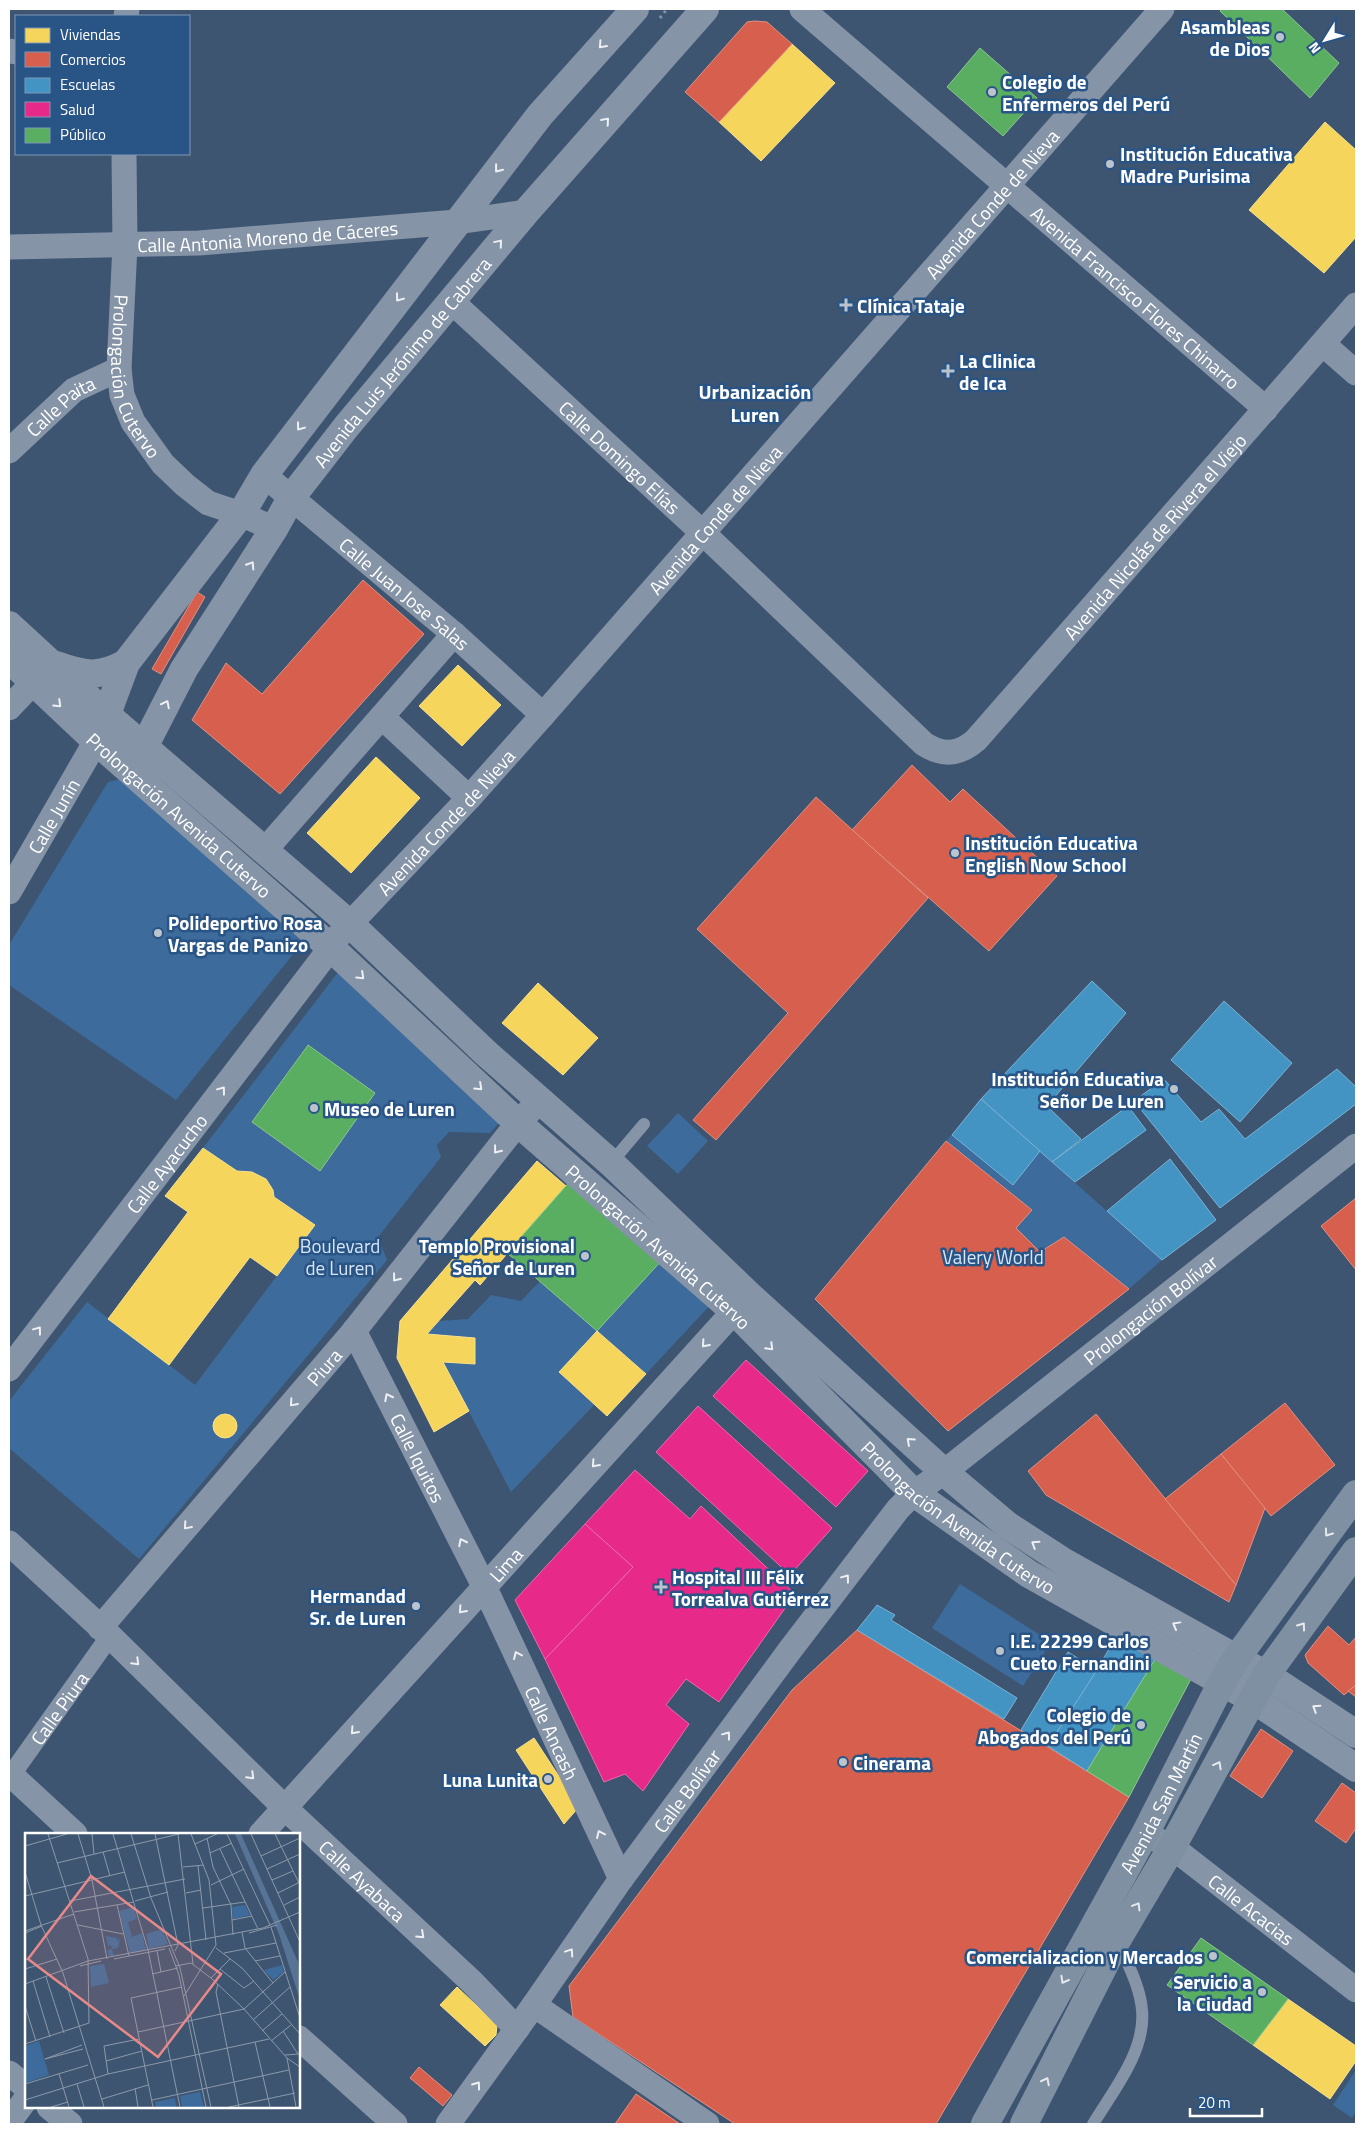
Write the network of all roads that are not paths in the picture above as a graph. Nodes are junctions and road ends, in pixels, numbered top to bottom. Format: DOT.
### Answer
graph roads {
  1 [pos="635,9"];
  2 [pos="705,9"];
  3 [pos="802,9"];
  4 [pos="1162,9"];
  5 [pos="124,155"];
  6 [pos="1008,187"];
  7 [pos="526,212"];
  8 [pos="457,222"];
  9 [pos="125,245"];
  10 [pos="9,246"];
  11 [pos="451,301"];
  12 [pos="1356,305"];
  13 [pos="1323,344"];
  14 [pos="118,369"];
  15 [pos="1356,373"];
  16 [pos="1266,409"];
  17 [pos="9,451"];
  18 [pos="264,475"];
  19 [pos="291,498"];
  20 [pos="242,514"];
  21 [pos="274,529"];
  22 [pos="704,534"];
  23 [pos="9,625"];
  24 [pos="454,634"];
  25 [pos="9,659"];
  26 [pos="126,663"];
  27 [pos="43,672"];
  28 [pos="9,708"];
  29 [pos="108,715"];
  30 [pos="543,715"];
  31 [pos="382,717"];
  32 [pos="96,741"];
  33 [pos="144,747"];
  34 [pos="945,753"];
  35 [pos="470,798"];
  36 [pos="265,850"];
  37 [pos="9,892"];
  38 [pos="351,925"];
  39 [pos="326,952"];
  40 [pos="540,1100"];
  41 [pos="518,1123"];
  42 [pos="644,1124"];
  43 [pos="1356,1146"];
  44 [pos="611,1163"];
  45 [pos="742,1303"];
  46 [pos="354,1331"];
  47 [pos="9,1369"];
  48 [pos="944,1472"];
  49 [pos="914,1493"];
  50 [pos="1356,1494"];
  51 [pos="9,1543"];
  52 [pos="1356,1551"];
  53 [pos="484,1586"];
  54 [pos="105,1632"];
  55 [pos="1236,1659"];
  56 [pos="1266,1675"];
  57 [pos="1222,1682"];
  58 [pos="1254,1700"];
  59 [pos="1356,1734"];
  60 [pos="1356,1768"];
  61 [pos="10,1776"];
  62 [pos="284,1808"];
  63 [pos="74,1833"];
  64 [pos="262,1833"];
  65 [pos="1145,1834"];
  66 [pos="1172,1847"];
  67 [pos="621,1878"];
  68 [pos="1117,1940"];
  69 [pos="1356,1990"];
  70 [pos="534,2005"];
  71 [pos="517,2029"];
  72 [pos="300,2039"];
  73 [pos="9,2072"];
  74 [pos="25,2086"];
  75 [pos="25,2100"];
  76 [pos="51,2108"];
  77 [pos="9,2122"];
  78 [pos="70,2124"];
  79 [pos="395,2124"];
  80 [pos="448,2124"];
  81 [pos="707,2124"];
  82 [pos="985,2124"];
  83 [pos="1024,2124"];
  84 [pos="1093,2124"];
  1 -- 8 [label="street, Avenida Luis Jerónimo de Cabrera, one-way"];
  7 -- 2 [label="street, Avenida Luis Jerónimo de Cabrera, one-way"];
  3 -- 6 [label="street, Avenida Francisco Flores Chinarro"];
  4 -- 6 [label="street, Avenida Conde de Nieva"];
  5 -- 9 [label="street, Prolongación Cutervo"];
  6 -- 16 [label="street, Avenida Francisco Flores Chinarro"];
  6 -- 22 [label="street, Avenida Conde de Nieva"];
  7 -- 8 [label="street, Calle Antonia Moreno de Cáceres"];
  11 -- 7 [label="street, Avenida Luis Jerónimo de Cabrera, one-way"];
  8 -- 9 [label="street, Calle Antonia Moreno de Cáceres"];
  8 -- 18 [label="street, Avenida Luis Jerónimo de Cabrera, one-way"];
  9 -- 10 [label="street, Calle Antonia Moreno de Cáceres"];
  9 -- 14 [label="street, Prolongación Cutervo"];
  11 -- 19 [label="street, Avenida Luis Jerónimo de Cabrera"];
  11 -- 22 [label="street, Calle Domingo Elías"];
  12 -- 13 [label="street, Avenida Nicolás de Rivera el Viejo"];
  13 -- 15 [label="street"];
  13 -- 16 [label="street, Avenida Nicolás de Rivera el Viejo"];
  14 -- 17 [label="street, Calle Paita"];
  14 -- 20 [label="street, Prolongación Cutervo"];
  16 -- 34 [label="street, Avenida Nicolás de Rivera el Viejo"];
  18 -- 19 [label="street, Calle Juan Jose Salas"];
  18 -- 20 [label="street, Avenida Luis Jerónimo de Cabrera"];
  19 -- 21 [label="street, Avenida Luis Jerónimo de Cabrera"];
  19 -- 24 [label="street, Calle Juan Jose Salas"];
  20 -- 21 [label="street, Prolongación Cutervo"];
  20 -- 26 [label="street, Avenida Luis Jerónimo de Cabrera"];
  33 -- 21 [label="street, Avenida Luis Jerónimo de Cabrera, one-way"];
  22 -- 30 [label="street, Avenida Conde de Nieva"];
  22 -- 34 [label="street, Calle Domingo Elías"];
  23 -- 27 [label="street, Prolongación Avenida Cutervo"];
  24 -- 30 [label="street, Calle Juan Jose Salas"];
  24 -- 31 [label="street"];
  25 -- 27 [label="street, Prolongación Avenida Cutervo"];
  26 -- 27 [label="street"];
  26 -- 29 [label="street, Avenida Luis Jerónimo de Cabrera"];
  27 -- 28 [label="street"];
  27 -- 29 [label="street, Prolongación Avenida Cutervo"];
  27 -- 32 [label="street, Prolongación Avenida Cutervo, one-way"];
  29 -- 32 [label="street, Avenida Luis Jerónimo de Cabrera"];
  29 -- 33 [label="street, Prolongación Avenida Cutervo"];
  30 -- 35 [label="street, Avenida Conde de Nieva"];
  31 -- 35 [label="street"];
  31 -- 36 [label="street"];
  32 -- 37 [label="street, Calle Junín"];
  32 -- 39 [label="street, Prolongación Avenida Cutervo"];
  33 -- 36 [label="street, Prolongación Avenida Cutervo"];
  35 -- 38 [label="street, Avenida Conde de Nieva"];
  36 -- 38 [label="street, Prolongación Avenida Cutervo"];
  38 -- 39 [label="street, Avenida Conde de Nieva"];
  38 -- 40 [label="street, Prolongación Avenida Cutervo"];
  39 -- 41 [label="street, Prolongación Avenida Cutervo, one-way"];
  47 -- 39 [label="street, Calle Ayacucho, one-way"];
  40 -- 41 [label="street, Piura"];
  40 -- 44 [label="street, Prolongación Avenida Cutervo"];
  41 -- 45 [label="street, Prolongación Avenida Cutervo"];
  41 -- 46 [label="street, Piura, one-way"];
  42 -- 44 [label="lane"];
  43 -- 48 [label="street, Prolongación Bolívar"];
  44 -- 45 [label="street, Prolongación Avenida Cutervo"];
  48 -- 45 [label="street, Prolongación Avenida Cutervo, one-way"];
  45 -- 49 [label="street, Prolongación Avenida Cutervo, one-way"];
  45 -- 53 [label="street, Lima, one-way"];
  53 -- 46 [label="street, Calle Iquitos, one-way"];
  46 -- 54 [label="street, Piura, one-way"];
  48 -- 49 [label="street, Calle Bolívar"];
  55 -- 48 [label="street, Prolongación Avenida Cutervo, one-way"];
  49 -- 57 [label="street, Prolongación Avenida Cutervo"];
  67 -- 49 [label="street, Calle Bolívar, one-way"];
  50 -- 55 [label="main road, Avenida San Martín, one-way"];
  51 -- 54 [label="street, Calle Ayabaca"];
  56 -- 52 [label="main road, Avenida San Martín, one-way"];
  53 -- 62 [label="street, Lima, one-way"];
  67 -- 53 [label="street, Calle Ancash, one-way"];
  54 -- 61 [label="street, Calle Piura"];
  54 -- 62 [label="street, Calle Ayabaca, one-way"];
  55 -- 56 [label="street, Prolongación Avenida Cutervo"];
  55 -- 57 [label="main road, Avenida San Martín"];
  56 -- 58 [label="main road, Avenida San Martín"];
  59 -- 56 [label="street, Prolongación Avenida Cutervo, one-way"];
  57 -- 58 [label="street, Prolongación Avenida Cutervo"];
  57 -- 65 [label="main road, Avenida San Martín"];
  58 -- 60 [label="street, Prolongación Avenida Cutervo"];
  66 -- 58 [label="main road, Avenida San Martín, one-way"];
  61 -- 63 [label="street"];
  62 -- 64 [label="street, Lima"];
  62 -- 71 [label="street, Calle Ayabaca, one-way"];
  65 -- 66 [label="street, Calle Acacias"];
  65 -- 82 [label="main road, Avenida San Martín, one-way"];
  68 -- 66 [label="main road, Avenida San Martín, one-way"];
  66 -- 69 [label="street, Calle Acacias"];
  70 -- 67 [label="street, Calle Bolívar, one-way"];
  83 -- 68 [label="main road, Avenida San Martín, one-way"];
  68 -- 84 [label="lane"];
  70 -- 71 [label="street, Calle Bolívar"];
  70 -- 81 [label="street"];
  80 -- 71 [label="street, Calle Bolívar, one-way"];
  72 -- 79 [label="street"];
  73 -- 74 [label="street"];
  75 -- 77 [label="street"];
  76 -- 78 [label="street"];
}
